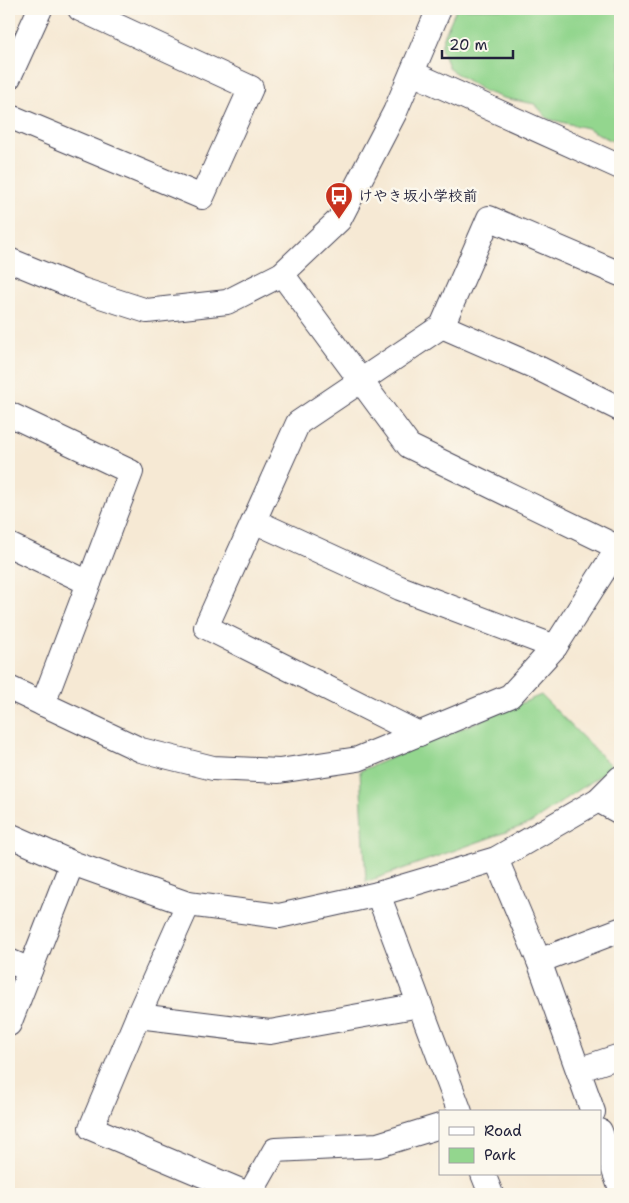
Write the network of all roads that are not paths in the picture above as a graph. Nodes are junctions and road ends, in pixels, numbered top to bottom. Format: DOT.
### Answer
graph roads {
  1 [pos="40,9"];
  2 [pos="80,9"];
  3 [pos="439,9"];
  4 [pos="412,73"];
  5 [pos="9,77"];
  6 [pos="9,116"];
  7 [pos="620,167"];
  8 [pos="9,260"];
  9 [pos="282,274"];
  10 [pos="620,274"];
  11 [pos="442,326"];
  12 [pos="361,381"];
  13 [pos="620,409"];
  14 [pos="9,414"];
  15 [pos="254,521"];
  16 [pos="9,545"];
  17 [pos="620,547"];
  18 [pos="89,583"];
  19 [pos="555,648"];
  20 [pos="9,688"];
  21 [pos="43,704"];
  22 [pos="419,734"];
  23 [pos="620,778"];
  24 [pos="598,800"];
  25 [pos="620,812"];
  26 [pos="9,835"];
  27 [pos="496,859"];
  28 [pos="72,863"];
  29 [pos="378,894"];
  30 [pos="188,904"];
  31 [pos="620,930"];
  32 [pos="539,961"];
  33 [pos="19,965"];
  34 [pos="420,1006"];
  35 [pos="138,1016"];
  36 [pos="9,1024"];
  37 [pos="620,1056"];
  38 [pos="578,1070"];
  39 [pos="459,1110"];
  40 [pos="592,1110"];
  41 [pos="439,1126"];
  42 [pos="602,1136"];
  43 [pos="484,1176"];
  44 [pos="620,1186"];
  45 [pos="249,1194"];
  46 [pos="491,1194"];
  1 -- 5 [label="street"];
  2 -- 6 [label="street"];
  3 -- 4 [label="street"];
  4 -- 7 [label="street"];
  4 -- 9 [label="street"];
  8 -- 9 [label="street"];
  9 -- 12 [label="street"];
  10 -- 11 [label="street"];
  11 -- 12 [label="street"];
  11 -- 13 [label="street"];
  12 -- 15 [label="street"];
  12 -- 17 [label="street"];
  14 -- 18 [label="street"];
  15 -- 19 [label="street"];
  15 -- 22 [label="street"];
  16 -- 18 [label="street"];
  17 -- 19 [label="street"];
  18 -- 21 [label="street"];
  19 -- 22 [label="street"];
  20 -- 21 [label="street"];
  21 -- 22 [label="street"];
  23 -- 24 [label="street"];
  24 -- 25 [label="street"];
  24 -- 27 [label="street"];
  26 -- 28 [label="street"];
  27 -- 29 [label="street"];
  27 -- 32 [label="street"];
  28 -- 30 [label="street"];
  28 -- 33 [label="street"];
  29 -- 30 [label="street"];
  29 -- 34 [label="street"];
  30 -- 35 [label="street"];
  31 -- 32 [label="street"];
  32 -- 38 [label="street"];
  33 -- 36 [label="street"];
  34 -- 35 [label="street"];
  34 -- 39 [label="street"];
  35 -- 45 [label="street"];
  37 -- 38 [label="street"];
  38 -- 40 [label="street"];
  41 -- 45 [label="street"];
  42 -- 44 [label="street"];
  43 -- 46 [label="street"];
}
